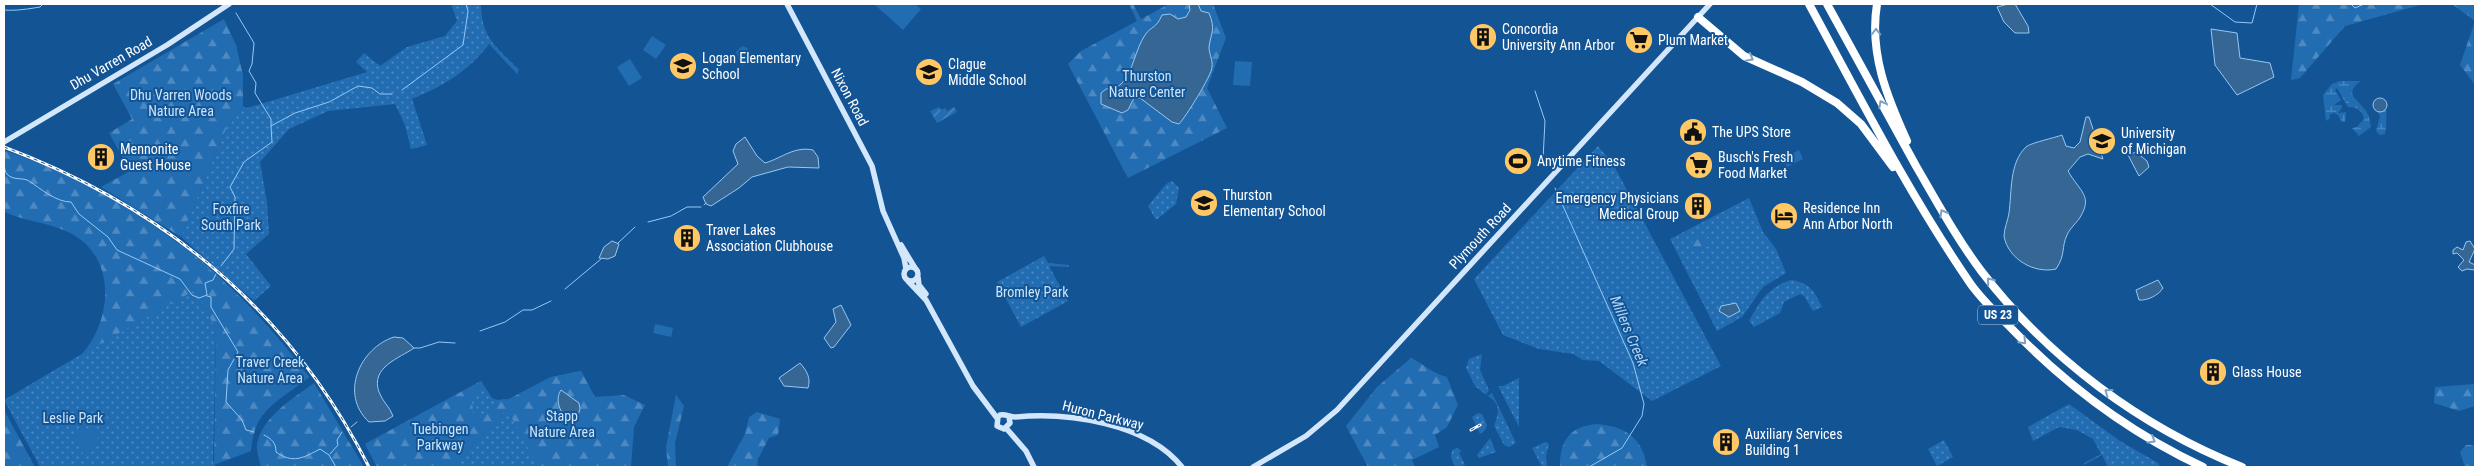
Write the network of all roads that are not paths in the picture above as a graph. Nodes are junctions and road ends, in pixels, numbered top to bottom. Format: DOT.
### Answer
graph roads {
  1 [pos="229,4"];
  2 [pos="787,4"];
  3 [pos="1710,4"];
  4 [pos="1809,4"];
  5 [pos="1827,4"];
  6 [pos="1877,4"];
  7 [pos="1698,17"];
  8 [pos="4,142"];
  9 [pos="1931,192"];
  10 [pos="882,204"];
  11 [pos="915,268"];
  12 [pos="906,269"];
  13 [pos="918,277"];
  14 [pos="908,280"];
  15 [pos="1970,284"];
  16 [pos="967,376"];
  17 [pos="976,384"];
  18 [pos="1037,415"];
  19 [pos="1008,416"];
  20 [pos="999,417"];
  21 [pos="1008,426"];
  22 [pos="1034,467"];
  23 [pos="1182,467"];
  24 [pos="1253,467"];
  25 [pos="2203,467"];
  26 [pos="2242,467"];
  1 -- 8 [label="main road, Dhu Varren Road"];
  2 -- 10 [label="main road, Nixon Road"];
  3 -- 7 [label="main road, Plymouth Road"];
  4 -- 15 [label="highway, US 23"];
  9 -- 5 [label="highway, US 23, one-way"];
  9 -- 6 [label="highway, one-way"];
  7 -- 15 [label="highway, one-way"];
  7 -- 24 [label="main road, Plymouth Road"];
  26 -- 9 [label="highway, US 23, one-way"];
  10 -- 11 [label="main road, Nixon Road"];
  10 -- 12 [label="main road, Nixon Road"];
  11 -- 12 [label="main road"];
  11 -- 13 [label="main road"];
  12 -- 14 [label="main road"];
  13 -- 14 [label="main road"];
  13 -- 17 [label="main road"];
  14 -- 16 [label="main road"];
  15 -- 25 [label="highway, US 23, one-way"];
  16 -- 17 [label="main road"];
  16 -- 20 [label="main road"];
  17 -- 20 [label="main road"];
  18 -- 19 [label="main road, Huron Parkway"];
  18 -- 21 [label="main road, Huron Parkway"];
  18 -- 23 [label="main road, Huron Parkway"];
  19 -- 20 [label="main road, Huron Parkway"];
  19 -- 21 [label="main road"];
  20 -- 21 [label="main road"];
  21 -- 22 [label="main road"];
}
